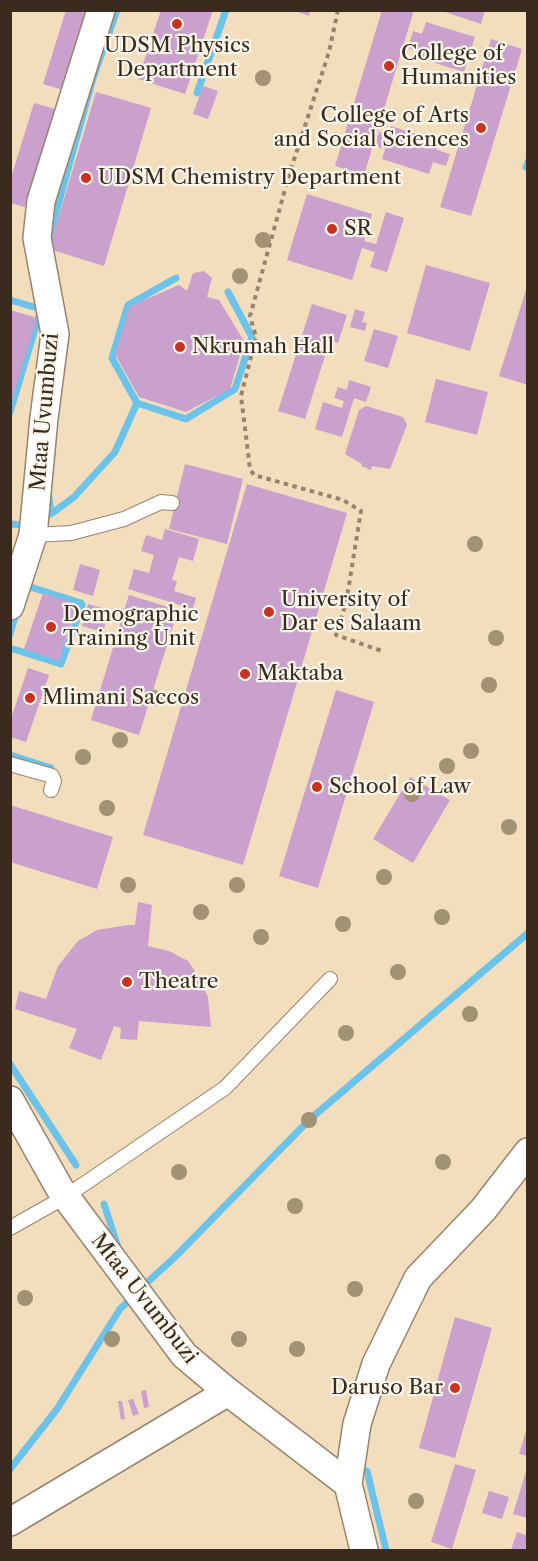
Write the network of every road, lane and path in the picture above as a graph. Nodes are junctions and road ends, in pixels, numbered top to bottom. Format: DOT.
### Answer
graph roads {
  1 [pos="101,10"];
  2 [pos="338,10"];
  3 [pos="172,503"];
  4 [pos="33,535"];
  5 [pos="10,606"];
  6 [pos="382,651"];
  7 [pos="10,764"];
  8 [pos="51,790"];
  9 [pos="330,979"];
  10 [pos="10,1100"];
  11 [pos="528,1152"];
  12 [pos="65,1197"];
  13 [pos="10,1228"];
  14 [pos="228,1392"];
  15 [pos="348,1484"];
  16 [pos="10,1522"];
  17 [pos="364,1551"];
  1 -- 4 [label="street, Mtaa Uvumbuzi"];
  2 -- 6 [label="path"];
  3 -- 4 [label="lane"];
  4 -- 5 [label="street, Mtaa Uvumbuzi"];
  7 -- 8 [label="lane"];
  9 -- 12 [label="lane"];
  10 -- 12 [label="street, Mtaa Uvumbuzi"];
  11 -- 15 [label="street"];
  12 -- 13 [label="lane"];
  12 -- 14 [label="street, Mtaa Uvumbuzi"];
  14 -- 15 [label="street, Mtaa Uvumbuzi"];
  14 -- 16 [label="street"];
  15 -- 17 [label="street"];
}
